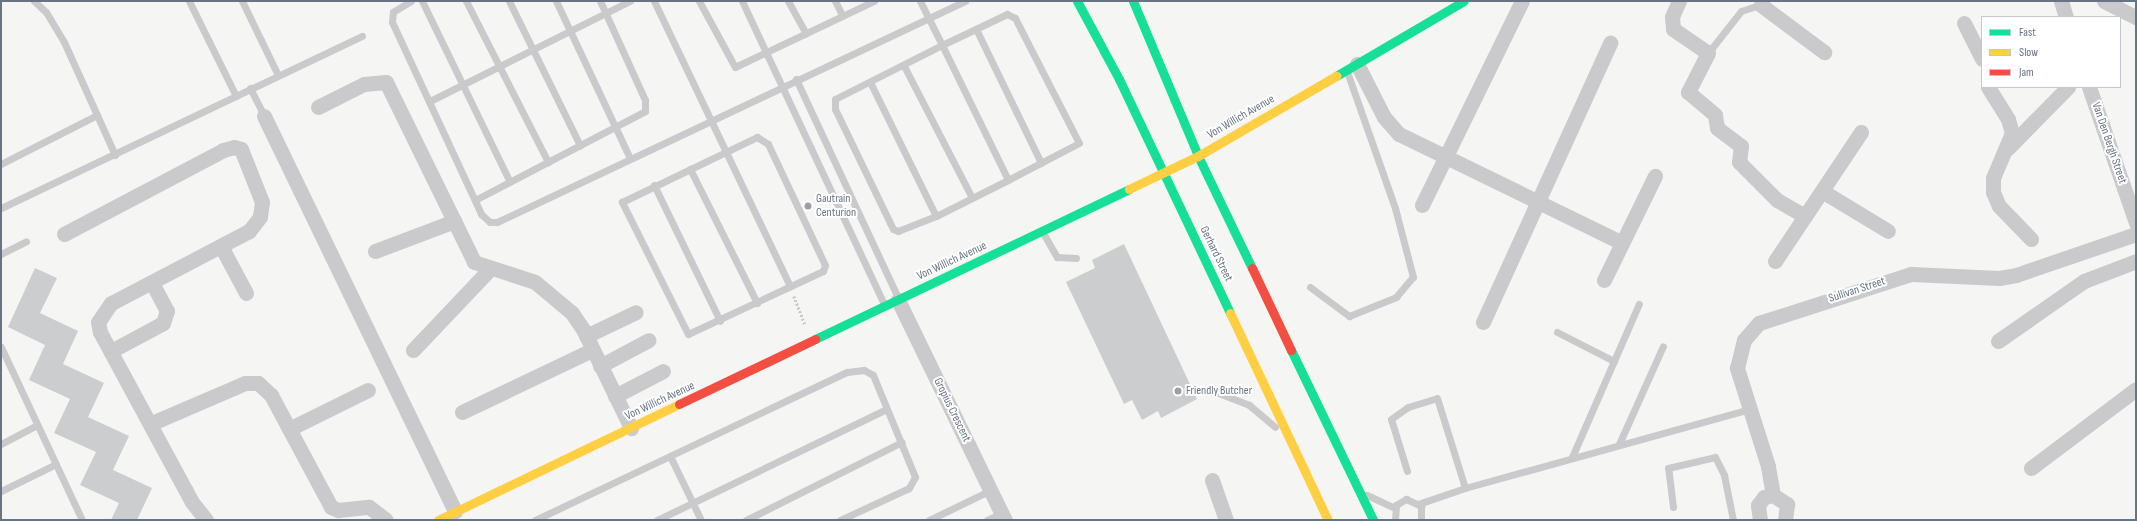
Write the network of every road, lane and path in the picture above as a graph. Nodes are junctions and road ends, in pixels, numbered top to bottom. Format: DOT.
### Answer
graph roads {
  1 [pos="44,1"];
  2 [pos="189,1"];
  3 [pos="242,1"];
  4 [pos="411,1"];
  5 [pos="422,1"];
  6 [pos="466,1"];
  7 [pos="509,1"];
  8 [pos="556,1"];
  9 [pos="600,1"];
  10 [pos="630,1"];
  11 [pos="654,1"];
  12 [pos="698,1"];
  13 [pos="742,1"];
  14 [pos="788,1"];
  15 [pos="834,1"];
  16 [pos="874,1"];
  17 [pos="920,1"];
  18 [pos="965,1"];
  19 [pos="1077,1"];
  20 [pos="1132,1"];
  21 [pos="1464,1"];
  22 [pos="1522,1"];
  23 [pos="1678,1"];
  24 [pos="2061,1"];
  25 [pos="2104,1"];
  26 [pos="35,3"];
  27 [pos="1764,3"];
  28 [pos="606,13"];
  29 [pos="842,16"];
  30 [pos="2066,16"];
  31 [pos="2136,17"];
  32 [pos="929,20"];
  33 [pos="1964,23"];
  34 [pos="976,29"];
  35 [pos="569,31"];
  36 [pos="806,33"];
  37 [pos="362,36"];
  38 [pos="1610,44"];
  39 [pos="942,45"];
  40 [pos="533,49"];
  41 [pos="767,51"];
  42 [pos="1824,52"];
  43 [pos="1708,54"];
  44 [pos="1981,57"];
  45 [pos="499,66"];
  46 [pos="904,66"];
  47 [pos="1352,67"];
  48 [pos="278,75"];
  49 [pos="796,79"];
  50 [pos="870,82"];
  51 [pos="461,85"];
  52 [pos="783,85"];
  53 [pos="250,88"];
  54 [pos="1989,88"];
  55 [pos="2067,88"];
  56 [pos="2089,88"];
  57 [pos="236,96"];
  58 [pos="430,101"];
  59 [pos="318,107"];
  60 [pos="97,115"];
  61 [pos="264,116"];
  62 [pos="712,119"];
  63 [pos="614,127"];
  64 [pos="1861,132"];
  65 [pos="580,145"];
  66 [pos="2007,149"];
  67 [pos="728,152"];
  68 [pos="115,155"];
  69 [pos="1447,155"];
  70 [pos="1198,156"];
  71 [pos="630,158"];
  72 [pos="548,162"];
  73 [pos="1041,163"];
  74 [pos="1,164"];
  75 [pos="690,169"];
  76 [pos="1162,172"];
  77 [pos="1655,176"];
  78 [pos="1008,180"];
  79 [pos="510,182"];
  80 [pos="654,185"];
  81 [pos="1822,191"];
  82 [pos="972,198"];
  83 [pos="475,200"];
  84 [pos="1536,200"];
  85 [pos="1422,205"];
  86 [pos="1,208"];
  87 [pos="936,216"];
  88 [pos="1805,216"];
  89 [pos="454,221"];
  90 [pos="2136,223"];
  91 [pos="1042,231"];
  92 [pos="1888,231"];
  93 [pos="64,234"];
  94 [pos="2136,234"];
  95 [pos="2030,239"];
  96 [pos="26,241"];
  97 [pos="1622,243"];
  98 [pos="222,248"];
  99 [pos="375,251"];
  100 [pos="1,254"];
  101 [pos="1076,258"];
  102 [pos="1775,261"];
  103 [pos="2136,262"];
  104 [pos="490,269"];
  105 [pos="1604,280"];
  106 [pos="152,283"];
  107 [pos="790,286"];
  108 [pos="1310,287"];
  109 [pos="246,293"];
  110 [pos="758,303"];
  111 [pos="892,303"];
  112 [pos="1639,304"];
  113 [pos="636,312"];
  114 [pos="720,321"];
  115 [pos="1483,322"];
  116 [pos="1557,332"];
  117 [pos="649,340"];
  118 [pos="1998,341"];
  119 [pos="811,342"];
  120 [pos="589,343"];
  121 [pos="1663,346"];
  122 [pos="1,347"];
  123 [pos="413,350"];
  124 [pos="111,351"];
  125 [pos="1614,361"];
  126 [pos="600,366"];
  127 [pos="663,371"];
  128 [pos="2136,389"];
  129 [pos="368,390"];
  130 [pos="1213,391"];
  131 [pos="615,396"];
  132 [pos="888,409"];
  133 [pos="1750,409"];
  134 [pos="462,412"];
  135 [pos="152,424"];
  136 [pos="37,425"];
  137 [pos="631,428"];
  138 [pos="289,429"];
  139 [pos="1287,438"];
  140 [pos="902,442"];
  141 [pos="1,444"];
  142 [pos="1619,444"];
  143 [pos="670,456"];
  144 [pos="1572,457"];
  145 [pos="56,464"];
  146 [pos="2031,468"];
  147 [pos="1407,471"];
  148 [pos="1212,480"];
  149 [pos="1465,488"];
  150 [pos="1358,489"];
  151 [pos="1,490"];
  152 [pos="991,490"];
  153 [pos="1773,495"];
  154 [pos="693,503"];
  155 [pos="1418,504"];
  156 [pos="1673,507"];
  157 [pos="1395,508"];
  158 [pos="455,511"];
  159 [pos="1003,517"];
  160 [pos="82,520"];
  161 [pos="206,520"];
  162 [pos="386,520"];
  163 [pos="438,520"];
  164 [pos="535,520"];
  165 [pos="657,520"];
  166 [pos="701,520"];
  167 [pos="746,520"];
  168 [pos="840,520"];
  169 [pos="929,520"];
  170 [pos="987,520"];
  171 [pos="1226,520"];
  172 [pos="1328,520"];
  173 [pos="1373,520"];
  174 [pos="1395,520"];
  175 [pos="1421,520"];
  176 [pos="1733,520"];
  177 [pos="1760,520"];
  178 [pos="1785,520"];
  1 -- 26 [label="lane"];
  2 -- 57 [label="lane"];
  3 -- 48 [label="lane"];
  4 -- 58 [label="lane"];
  5 -- 51 [label="lane"];
  6 -- 45 [label="lane"];
  7 -- 40 [label="lane"];
  8 -- 35 [label="lane"];
  9 -- 28 [label="lane"];
  10 -- 28 [label="lane"];
  11 -- 62 [label="lane"];
  12 -- 41 [label="lane"];
  13 -- 41 [label="lane"];
  14 -- 36 [label="lane"];
  15 -- 29 [label="lane"];
  16 -- 29 [label="lane"];
  17 -- 32 [label="lane"];
  18 -- 32 [label="lane"];
  19 -- 76 [label="street, Gerhard Street"];
  20 -- 70 [label="street"];
  21 -- 47 [label="street, Von Willich Avenue"];
  22 -- 69 [label="street"];
  23 -- 43 [label="street"];
  24 -- 30 [label="street"];
  25 -- 31 [label="street"];
  26 -- 60 [label="lane"];
  27 -- 42 [label="street"];
  27 -- 43 [label="lane"];
  28 -- 35 [label="lane"];
  28 -- 63 [label="lane"];
  29 -- 36 [label="lane"];
  32 -- 39 [label="lane"];
  32 -- 49 [label="lane"];
  33 -- 44 [label="street"];
  34 -- 39 [label="lane"];
  34 -- 73 [label="lane"];
  34 -- 73 [label="lane"];
  35 -- 40 [label="lane"];
  35 -- 63 [label="lane"];
  36 -- 41 [label="lane"];
  37 -- 48 [label="lane"];
  38 -- 84 [label="street"];
  39 -- 46 [label="lane"];
  39 -- 78 [label="lane"];
  40 -- 45 [label="lane"];
  40 -- 65 [label="lane"];
  41 -- 52 [label="lane"];
  43 -- 88 [label="street"];
  45 -- 51 [label="lane"];
  45 -- 72 [label="lane"];
  46 -- 50 [label="lane"];
  46 -- 82 [label="lane"];
  47 -- 69 [label="street"];
  47 -- 70 [label="street, Von Willich Avenue"];
  47 -- 108 [label="lane"];
  48 -- 53 [label="lane"];
  49 -- 52 [label="lane"];
  49 -- 111 [label="lane"];
  50 -- 87 [label="lane"];
  50 -- 87 [label="lane"];
  51 -- 58 [label="lane"];
  51 -- 79 [label="lane"];
  52 -- 62 [label="lane"];
  52 -- 111 [label="lane"];
  53 -- 57 [label="lane"];
  53 -- 61 [label="lane"];
  54 -- 66 [label="street"];
  55 -- 66 [label="street"];
  56 -- 90 [label="street, Van Den Bergh Street"];
  57 -- 68 [label="lane"];
  58 -- 83 [label="lane"];
  59 -- 89 [label="street"];
  60 -- 68 [label="lane"];
  60 -- 74 [label="lane"];
  61 -- 158 [label="street"];
  62 -- 67 [label="lane"];
  62 -- 71 [label="lane"];
  63 -- 65 [label="lane"];
  63 -- 71 [label="lane"];
  64 -- 81 [label="street"];
  65 -- 72 [label="lane"];
  66 -- 95 [label="street"];
  67 -- 75 [label="lane"];
  67 -- 107 [label="lane"];
  67 -- 107 [label="lane"];
  68 -- 86 [label="lane"];
  69 -- 84 [label="street"];
  69 -- 85 [label="street"];
  70 -- 76 [label="street, Von Willich Avenue"];
  70 -- 150 [label="street"];
  71 -- 83 [label="lane"];
  72 -- 79 [label="lane"];
  73 -- 78 [label="lane"];
  75 -- 80 [label="lane"];
  75 -- 110 [label="lane"];
  76 -- 91 [label="street, Von Willich Avenue"];
  76 -- 139 [label="street, Gerhard Street"];
  77 -- 97 [label="street"];
  78 -- 82 [label="lane"];
  79 -- 83 [label="lane"];
  80 -- 114 [label="lane"];
  80 -- 114 [label="lane"];
  81 -- 88 [label="street"];
  81 -- 92 [label="street"];
  82 -- 87 [label="lane"];
  84 -- 97 [label="street"];
  84 -- 115 [label="street"];
  88 -- 102 [label="street"];
  89 -- 99 [label="street"];
  89 -- 104 [label="street"];
  91 -- 101 [label="lane"];
  91 -- 111 [label="street, Von Willich Avenue"];
  93 -- 98 [label="street"];
  94 -- 133 [label="street, Sullivan Street"];
  96 -- 100 [label="lane"];
  97 -- 105 [label="street"];
  98 -- 106 [label="street"];
  98 -- 109 [label="street"];
  103 -- 118 [label="street"];
  104 -- 120 [label="street"];
  104 -- 123 [label="street"];
  106 -- 124 [label="street"];
  106 -- 124 [label="street"];
  107 -- 110 [label="lane"];
  107 -- 119 [label="path"];
  110 -- 114 [label="lane"];
  111 -- 119 [label="street, Von Willich Avenue"];
  111 -- 152 [label="street, Gropius Crescent"];
  112 -- 125 [label="lane"];
  113 -- 120 [label="street"];
  116 -- 125 [label="lane"];
  117 -- 126 [label="street"];
  119 -- 137 [label="street, Von Willich Avenue"];
  120 -- 126 [label="street"];
  120 -- 134 [label="street"];
  121 -- 142 [label="lane"];
  122 -- 136 [label="lane"];
  124 -- 135 [label="street"];
  125 -- 144 [label="lane"];
  126 -- 131 [label="street"];
  127 -- 131 [label="street"];
  128 -- 146 [label="street"];
  129 -- 138 [label="street"];
  130 -- 139 [label="lane"];
  131 -- 137 [label="street"];
  132 -- 140 [label="lane"];
  132 -- 143 [label="lane"];
  132 -- 154 [label="lane"];
  133 -- 142 [label="lane"];
  133 -- 153 [label="street, Sullivan Street"];
  135 -- 138 [label="street"];
  135 -- 161 [label="street"];
  136 -- 141 [label="lane"];
  136 -- 145 [label="lane"];
  137 -- 158 [label="street, Von Willich Avenue"];
  138 -- 162 [label="street"];
  139 -- 172 [label="street, Gerhard Street"];
  140 -- 167 [label="lane"];
  140 -- 168 [label="lane"];
  142 -- 144 [label="lane"];
  143 -- 154 [label="lane"];
  143 -- 164 [label="lane"];
  144 -- 149 [label="lane"];
  145 -- 151 [label="lane"];
  145 -- 160 [label="lane"];
  147 -- 149 [label="lane"];
  148 -- 171 [label="street"];
  149 -- 155 [label="lane"];
  150 -- 157 [label="lane"];
  150 -- 173 [label="street"];
  152 -- 159 [label="street, Gropius Crescent"];
  152 -- 169 [label="lane"];
  153 -- 177 [label="street"];
  153 -- 178 [label="street"];
  154 -- 165 [label="lane"];
  154 -- 166 [label="lane"];
  155 -- 157 [label="lane"];
  155 -- 175 [label="lane"];
  156 -- 176 [label="lane"];
  157 -- 174 [label="lane"];
  158 -- 163 [label="street, Von Willich Avenue"];
  159 -- 170 [label="lane"];
}
